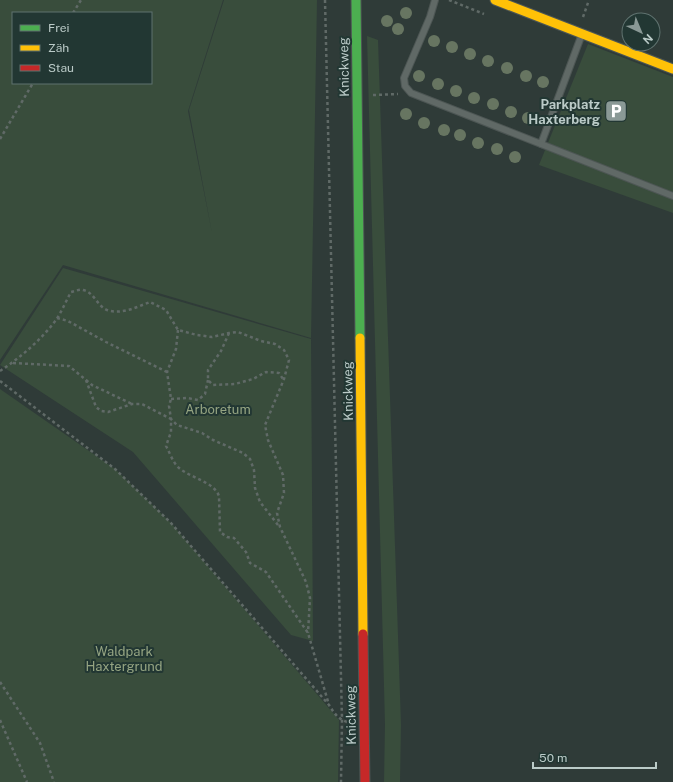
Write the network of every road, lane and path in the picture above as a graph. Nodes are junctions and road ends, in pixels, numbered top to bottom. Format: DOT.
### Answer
graph roads {
  1 [pos="81,0"];
  2 [pos="325,0"];
  3 [pos="356,0"];
  4 [pos="435,0"];
  5 [pos="495,0"];
  6 [pos="75,12"];
  7 [pos="582,32"];
  8 [pos="673,69"];
  9 [pos="32,84"];
  10 [pos="411,93"];
  11 [pos="357,96"];
  12 [pos="0,139"];
  13 [pos="540,144"];
  14 [pos="673,196"];
  15 [pos="57,318"];
  16 [pos="178,330"];
  17 [pos="229,333"];
  18 [pos="13,363"];
  19 [pos="0,371"];
  20 [pos="167,372"];
  21 [pos="284,379"];
  22 [pos="86,380"];
  23 [pos="208,380"];
  24 [pos="0,381"];
  25 [pos="171,399"];
  26 [pos="132,404"];
  27 [pos="171,419"];
  28 [pos="280,527"];
  29 [pos="308,633"];
  30 [pos="0,682"];
  31 [pos="329,705"];
  32 [pos="0,720"];
  33 [pos="342,720"];
  34 [pos="27,782"];
  35 [pos="54,782"];
  36 [pos="341,782"];
  37 [pos="365,782"];
  1 -- 6 [label="path"];
  2 -- 33 [label="path"];
  3 -- 11 [label="street, Knickweg"];
  4 -- 10 [label="lane"];
  5 -- 7 [label="street"];
  7 -- 8 [label="street"];
  7 -- 13 [label="lane"];
  9 -- 12 [label="path"];
  10 -- 11 [label="path"];
  10 -- 13 [label="lane"];
  11 -- 37 [label="street, Knickweg"];
  13 -- 14 [label="lane"];
  15 -- 16 [label="path"];
  15 -- 18 [label="path"];
  15 -- 20 [label="path"];
  16 -- 17 [label="path"];
  16 -- 20 [label="path"];
  17 -- 21 [label="path"];
  17 -- 23 [label="path"];
  18 -- 19 [label="path"];
  18 -- 22 [label="path"];
  20 -- 25 [label="path"];
  21 -- 23 [label="path"];
  21 -- 28 [label="path"];
  22 -- 26 [label="path"];
  22 -- 26 [label="path"];
  23 -- 25 [label="path"];
  24 -- 31 [label="path"];
  25 -- 27 [label="path"];
  26 -- 27 [label="path"];
  27 -- 28 [label="path"];
  27 -- 29 [label="path"];
  28 -- 29 [label="path"];
  29 -- 31 [label="path"];
  30 -- 35 [label="path"];
  31 -- 33 [label="path"];
  32 -- 34 [label="path"];
  33 -- 36 [label="path"];
}
